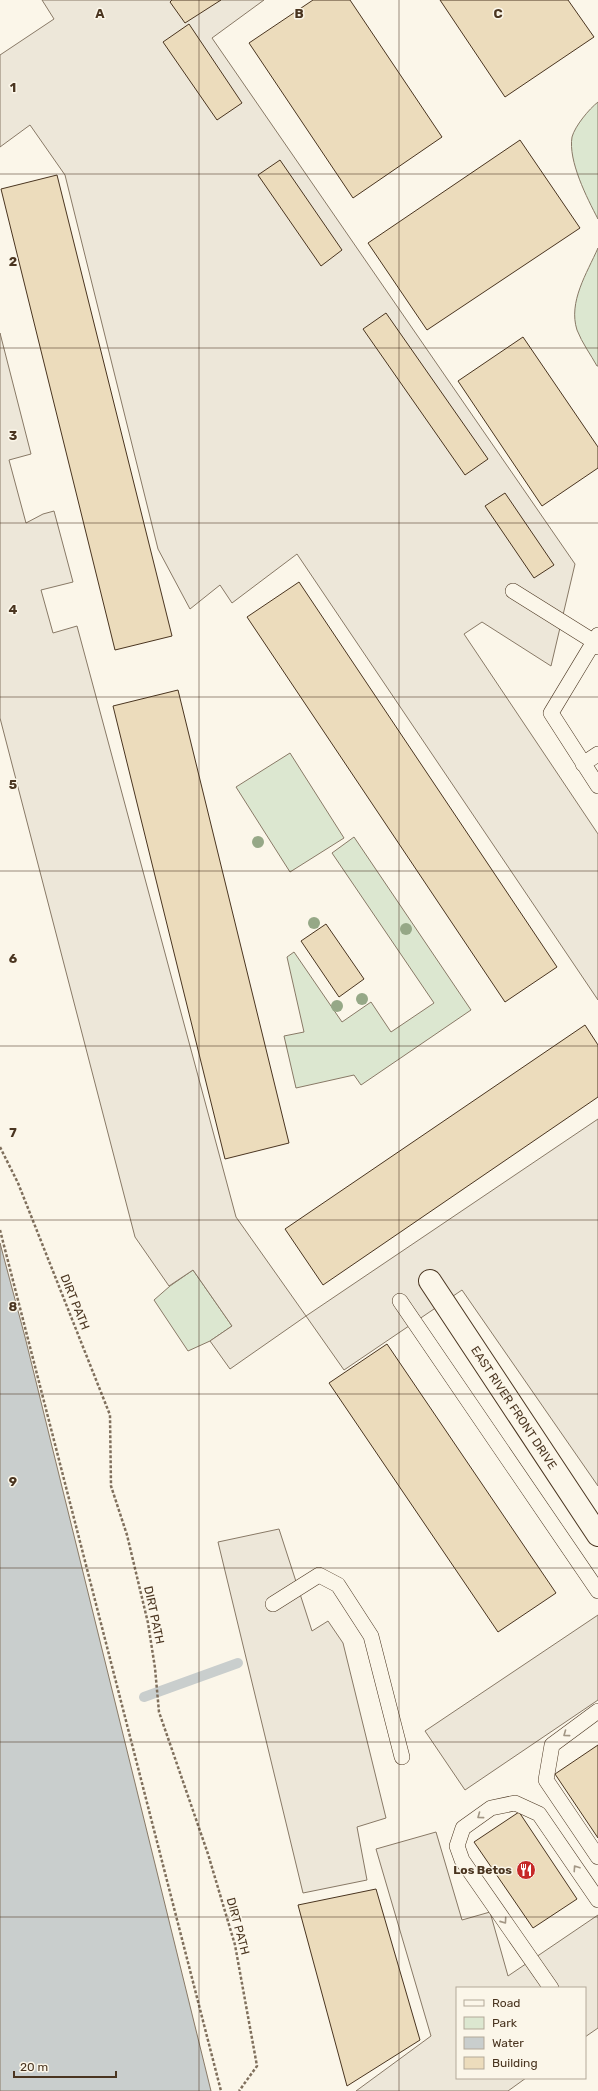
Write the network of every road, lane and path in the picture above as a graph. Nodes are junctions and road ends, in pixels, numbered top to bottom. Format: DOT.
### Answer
graph roads {
  1 [pos="512,591"];
  2 [pos="596,641"];
  3 [pos="598,754"];
  4 [pos="583,764"];
  5 [pos="598,786"];
  6 [pos="0,1147"];
  7 [pos="0,1230"];
  8 [pos="430,1281"];
  9 [pos="400,1301"];
  10 [pos="598,1535"];
  11 [pos="598,1592"];
  12 [pos="273,1604"];
  13 [pos="598,1711"];
  14 [pos="402,1757"];
  15 [pos="598,1857"];
  16 [pos="598,1900"];
  17 [pos="550,1987"];
  18 [pos="221,2091"];
  19 [pos="238,2091"];
  1 -- 2 [label="lane"];
  2 -- 4 [label="lane"];
  3 -- 4 [label="lane"];
  4 -- 5 [label="lane"];
  6 -- 19 [label="path, DIRT PATH"];
  7 -- 18 [label="path"];
  8 -- 10 [label="street, EAST RIVER FRONT DRIVE"];
  9 -- 11 [label="lane"];
  12 -- 14 [label="lane"];
  13 -- 15 [label="lane, one-way"];
  16 -- 17 [label="lane, one-way"];
}
